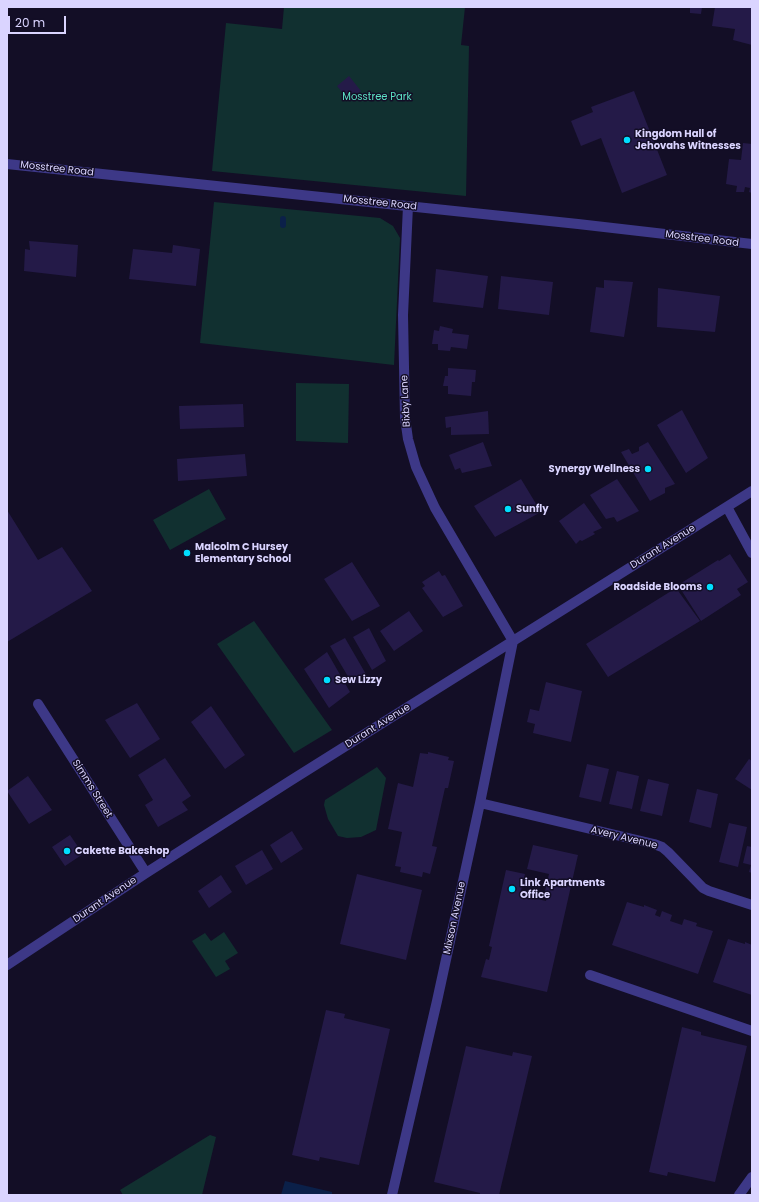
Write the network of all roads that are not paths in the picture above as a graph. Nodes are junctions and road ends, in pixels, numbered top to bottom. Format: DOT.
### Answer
graph roads {
  1 [pos="7,164"];
  2 [pos="408,206"];
  3 [pos="752,244"];
  4 [pos="752,491"];
  5 [pos="728,507"];
  6 [pos="752,553"];
  7 [pos="513,641"];
  8 [pos="38,704"];
  9 [pos="480,803"];
  10 [pos="146,873"];
  11 [pos="752,906"];
  12 [pos="7,965"];
  13 [pos="590,975"];
  14 [pos="752,1031"];
  15 [pos="752,1177"];
  16 [pos="392,1195"];
  17 [pos="740,1195"];
  1 -- 2 [label="street, Mosstree Road"];
  2 -- 3 [label="street, Mosstree Road"];
  2 -- 7 [label="street, Bixby Lane"];
  4 -- 5 [label="street, Durant Avenue"];
  5 -- 6 [label="street"];
  5 -- 7 [label="street, Durant Avenue"];
  7 -- 9 [label="street, Mixson Avenue"];
  7 -- 10 [label="street, Durant Avenue"];
  8 -- 10 [label="street, Simms Street"];
  9 -- 11 [label="street, Avery Avenue"];
  9 -- 16 [label="street, Mixson Avenue"];
  10 -- 12 [label="street, Durant Avenue"];
  13 -- 14 [label="street"];
  15 -- 17 [label="street"];
}
